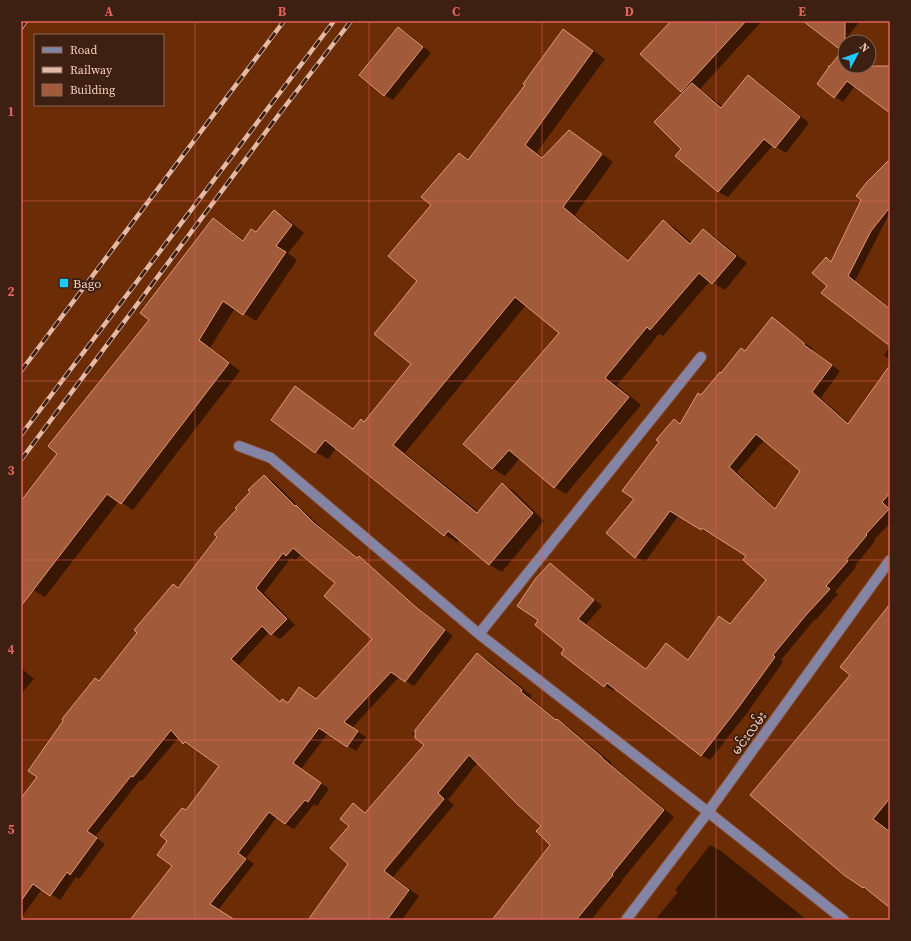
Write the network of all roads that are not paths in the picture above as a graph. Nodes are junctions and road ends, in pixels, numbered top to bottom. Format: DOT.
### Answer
graph roads {
  1 [pos="701,357"];
  2 [pos="239,446"];
  3 [pos="890,560"];
  4 [pos="479,634"];
  5 [pos="708,812"];
  6 [pos="626,920"];
  7 [pos="844,920"];
  1 -- 4 [label="street"];
  2 -- 4 [label="street"];
  3 -- 5 [label="street, မင်းလမ်း"];
  4 -- 5 [label="street"];
  5 -- 6 [label="street, မင်းလမ်း"];
  5 -- 7 [label="street"];
}
